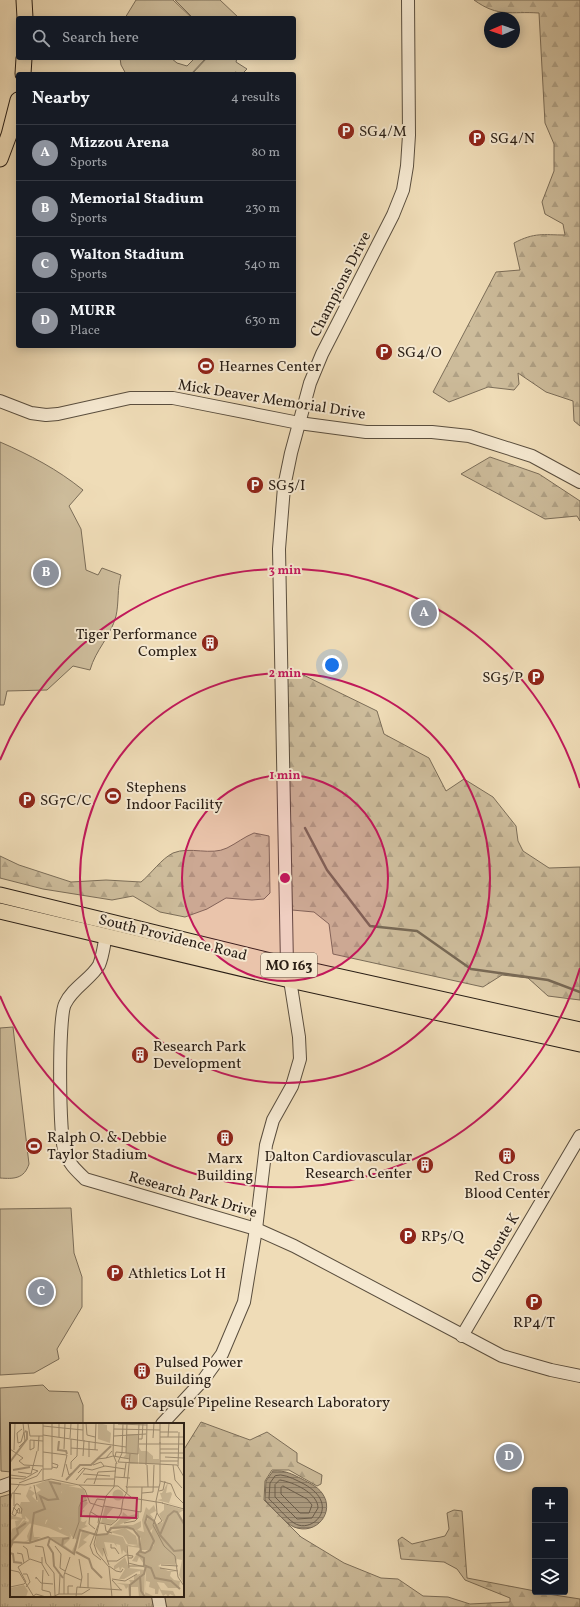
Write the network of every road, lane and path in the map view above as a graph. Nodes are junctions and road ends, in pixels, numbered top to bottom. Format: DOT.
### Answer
graph roads {
  1 [pos="24,0"];
  2 [pos="408,0"];
  3 [pos="25,16"];
  4 [pos="24,60"];
  5 [pos="23,72"];
  6 [pos="16,108"];
  7 [pos="0,160"];
  8 [pos="0,401"];
  9 [pos="298,423"];
  10 [pos="580,482"];
  11 [pos="0,895"];
  12 [pos="0,911"];
  13 [pos="106,935"];
  14 [pos="287,965"];
  15 [pos="290,980"];
  16 [pos="580,1030"];
  17 [pos="580,1044"];
  18 [pos="580,1136"];
  19 [pos="256,1229"];
  20 [pos="462,1336"];
  21 [pos="580,1376"];
  22 [pos="163,1423"];
  23 [pos="10,1483"];
  24 [pos="0,1487"];
  25 [pos="158,1597"];
  26 [pos="160,1607"];
  1 -- 3 [label="main road"];
  2 -- 9 [label="street, Champions Drive"];
  4 -- 5 [label="main road"];
  6 -- 7 [label="main road"];
  8 -- 9 [label="street, Mick Deaver Memorial Drive"];
  9 -- 10 [label="street, Mick Deaver Memorial Drive"];
  9 -- 14 [label="street, Champions Drive"];
  11 -- 14 [label="main road, South Providence Road / MO 163"];
  12 -- 13 [label="main road, South Providence Road / MO 163"];
  13 -- 15 [label="main road, South Providence Road / MO 163"];
  13 -- 19 [label="street, Research Park Drive"];
  14 -- 16 [label="main road, South Providence Road / MO 163"];
  15 -- 17 [label="main road, South Providence Road / MO 163"];
  15 -- 19 [label="street"];
  18 -- 20 [label="street, Old Route K"];
  19 -- 20 [label="street, Research Park Drive"];
  19 -- 22 [label="street"];
  20 -- 21 [label="street, Research Park Drive"];
  23 -- 24 [label="street"];
  25 -- 26 [label="street"];
}
